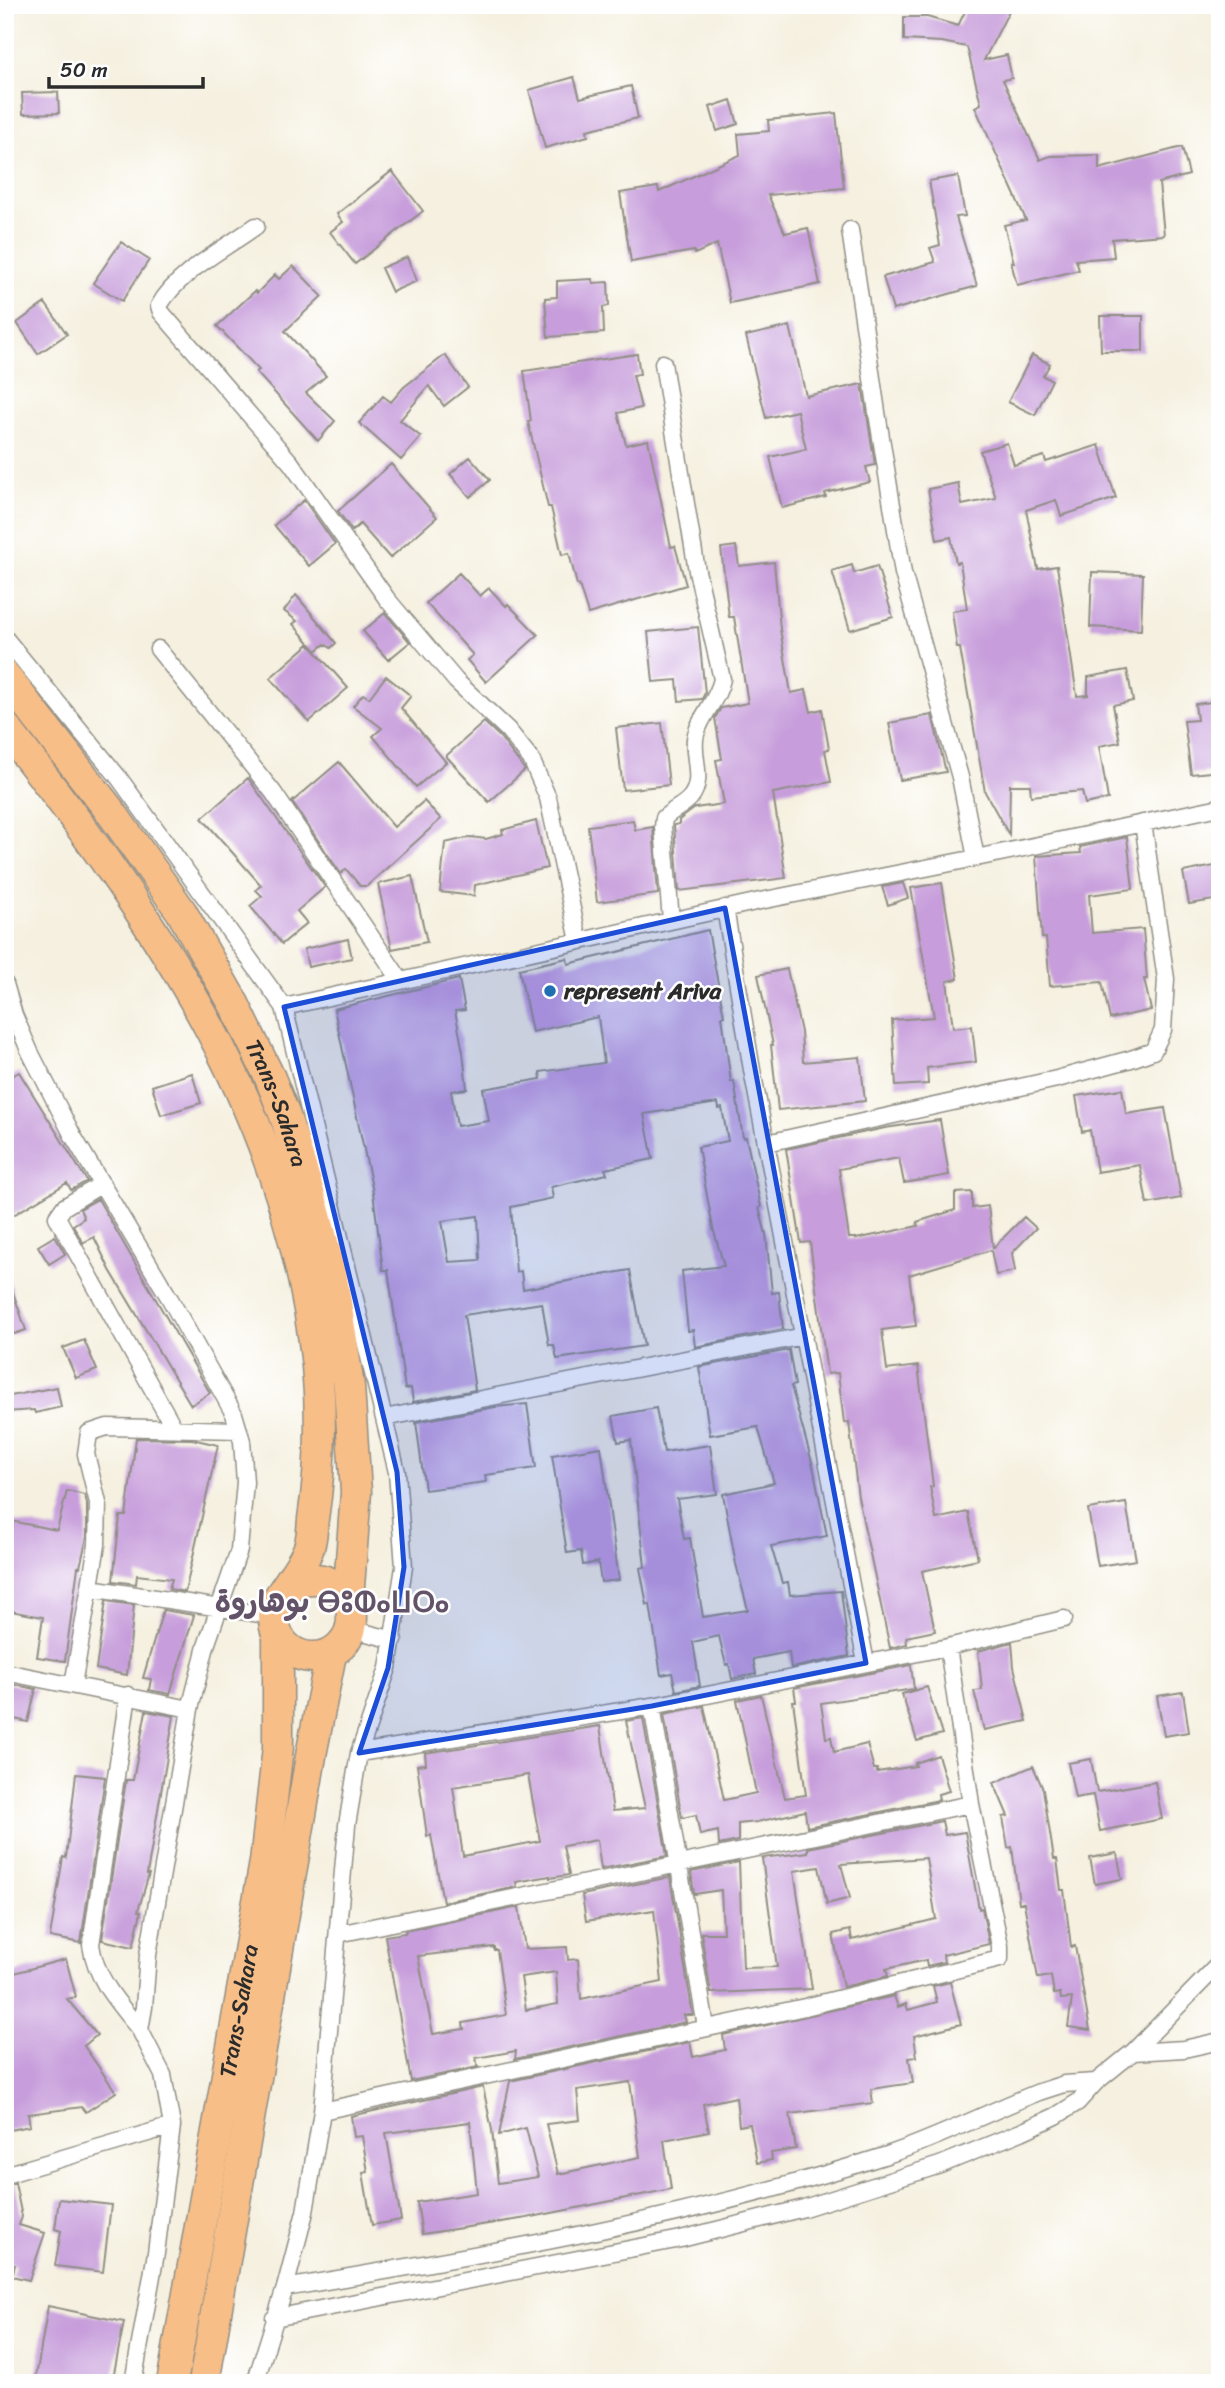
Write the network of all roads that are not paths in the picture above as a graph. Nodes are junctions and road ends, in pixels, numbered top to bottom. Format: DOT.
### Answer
graph roads {
  1 [pos="256,226"];
  2 [pos="850,230"];
  3 [pos="663,363"];
  4 [pos="5,638"];
  5 [pos="158,649"];
  6 [pos="5,676"];
  7 [pos="5,727"];
  8 [pos="1220,807"];
  9 [pos="1143,823"];
  10 [pos="976,858"];
  11 [pos="726,908"];
  12 [pos="671,920"];
  13 [pos="579,942"];
  14 [pos="401,981"];
  15 [pos="5,985"];
  16 [pos="284,1007"];
  17 [pos="767,1143"];
  18 [pos="102,1184"];
  19 [pos="804,1336"];
  20 [pos="384,1418"];
  21 [pos="174,1428"];
  22 [pos="239,1430"];
  23 [pos="90,1588"];
  24 [pos="219,1607"];
  25 [pos="350,1615"];
  26 [pos="276,1618"];
  27 [pos="1064,1619"];
  28 [pos="394,1640"];
  29 [pos="948,1647"];
  30 [pos="331,1654"];
  31 [pos="866,1663"];
  32 [pos="5,1672"];
  33 [pos="73,1685"];
  34 [pos="128,1695"];
  35 [pos="652,1706"];
  36 [pos="190,1709"];
  37 [pos="359,1753"];
  38 [pos="971,1804"];
  39 [pos="680,1863"];
  40 [pos="338,1934"];
  41 [pos="1220,1963"];
  42 [pos="1213,1976"];
  43 [pos="706,2027"];
  44 [pos="141,2030"];
  45 [pos="1220,2041"];
  46 [pos="1133,2052"];
  47 [pos="1096,2082"];
  48 [pos="322,2111"];
  49 [pos="172,2126"];
  50 [pos="5,2175"];
  51 [pos="682,2212"];
  52 [pos="688,2237"];
  53 [pos="518,2248"];
  54 [pos="521,2271"];
  55 [pos="285,2288"];
  56 [pos="274,2318"];
  57 [pos="133,2383"];
  58 [pos="172,2383"];
  59 [pos="204,2383"];
  60 [pos="255,2383"];
  1 -- 13 [label="street"];
  2 -- 10 [label="street"];
  3 -- 12 [label="street"];
  4 -- 16 [label="street"];
  5 -- 14 [label="street"];
  6 -- 25 [label="highway, Trans-Sahara"];
  7 -- 26 [label="highway, Trans-Sahara"];
  8 -- 9 [label="street"];
  9 -- 10 [label="street"];
  9 -- 17 [label="street"];
  10 -- 11 [label="street"];
  11 -- 12 [label="street"];
  11 -- 17 [label="street"];
  12 -- 13 [label="street"];
  13 -- 14 [label="street"];
  14 -- 16 [label="street"];
  15 -- 18 [label="street"];
  16 -- 20 [label="street"];
  17 -- 19 [label="street"];
  18 -- 21 [label="street"];
  18 -- 22 [label="street"];
  19 -- 20 [label="street"];
  19 -- 31 [label="street"];
  20 -- 28 [label="street"];
  21 -- 22 [label="street"];
  21 -- 23 [label="street"];
  22 -- 24 [label="street"];
  23 -- 24 [label="street"];
  23 -- 33 [label="street"];
  24 -- 26 [label="street"];
  24 -- 36 [label="street"];
  25 -- 26 [label="highway"];
  25 -- 28 [label="street"];
  25 -- 30 [label="highway"];
  26 -- 30 [label="highway"];
  26 -- 58 [label="highway, Trans-Sahara"];
  27 -- 29 [label="street"];
  28 -- 37 [label="street"];
  29 -- 31 [label="street"];
  29 -- 38 [label="street"];
  30 -- 59 [label="highway, Trans-Sahara"];
  31 -- 35 [label="street"];
  32 -- 33 [label="street"];
  33 -- 34 [label="street"];
  34 -- 36 [label="street"];
  34 -- 44 [label="street"];
  35 -- 37 [label="street"];
  35 -- 39 [label="street"];
  36 -- 44 [label="street"];
  37 -- 40 [label="street"];
  38 -- 39 [label="street"];
  38 -- 43 [label="street"];
  39 -- 40 [label="street"];
  39 -- 43 [label="street"];
  40 -- 48 [label="street"];
  41 -- 42 [label="street"];
  42 -- 46 [label="street"];
  43 -- 48 [label="street"];
  44 -- 49 [label="street"];
  45 -- 46 [label="street"];
  46 -- 47 [label="street"];
  47 -- 51 [label="street"];
  47 -- 52 [label="street"];
  48 -- 55 [label="street"];
  49 -- 50 [label="street"];
  49 -- 57 [label="street"];
  51 -- 52 [label="street"];
  51 -- 53 [label="street"];
  52 -- 54 [label="street"];
  53 -- 54 [label="street"];
  53 -- 55 [label="street"];
  54 -- 56 [label="street"];
  55 -- 56 [label="street"];
  56 -- 60 [label="street"];
}
